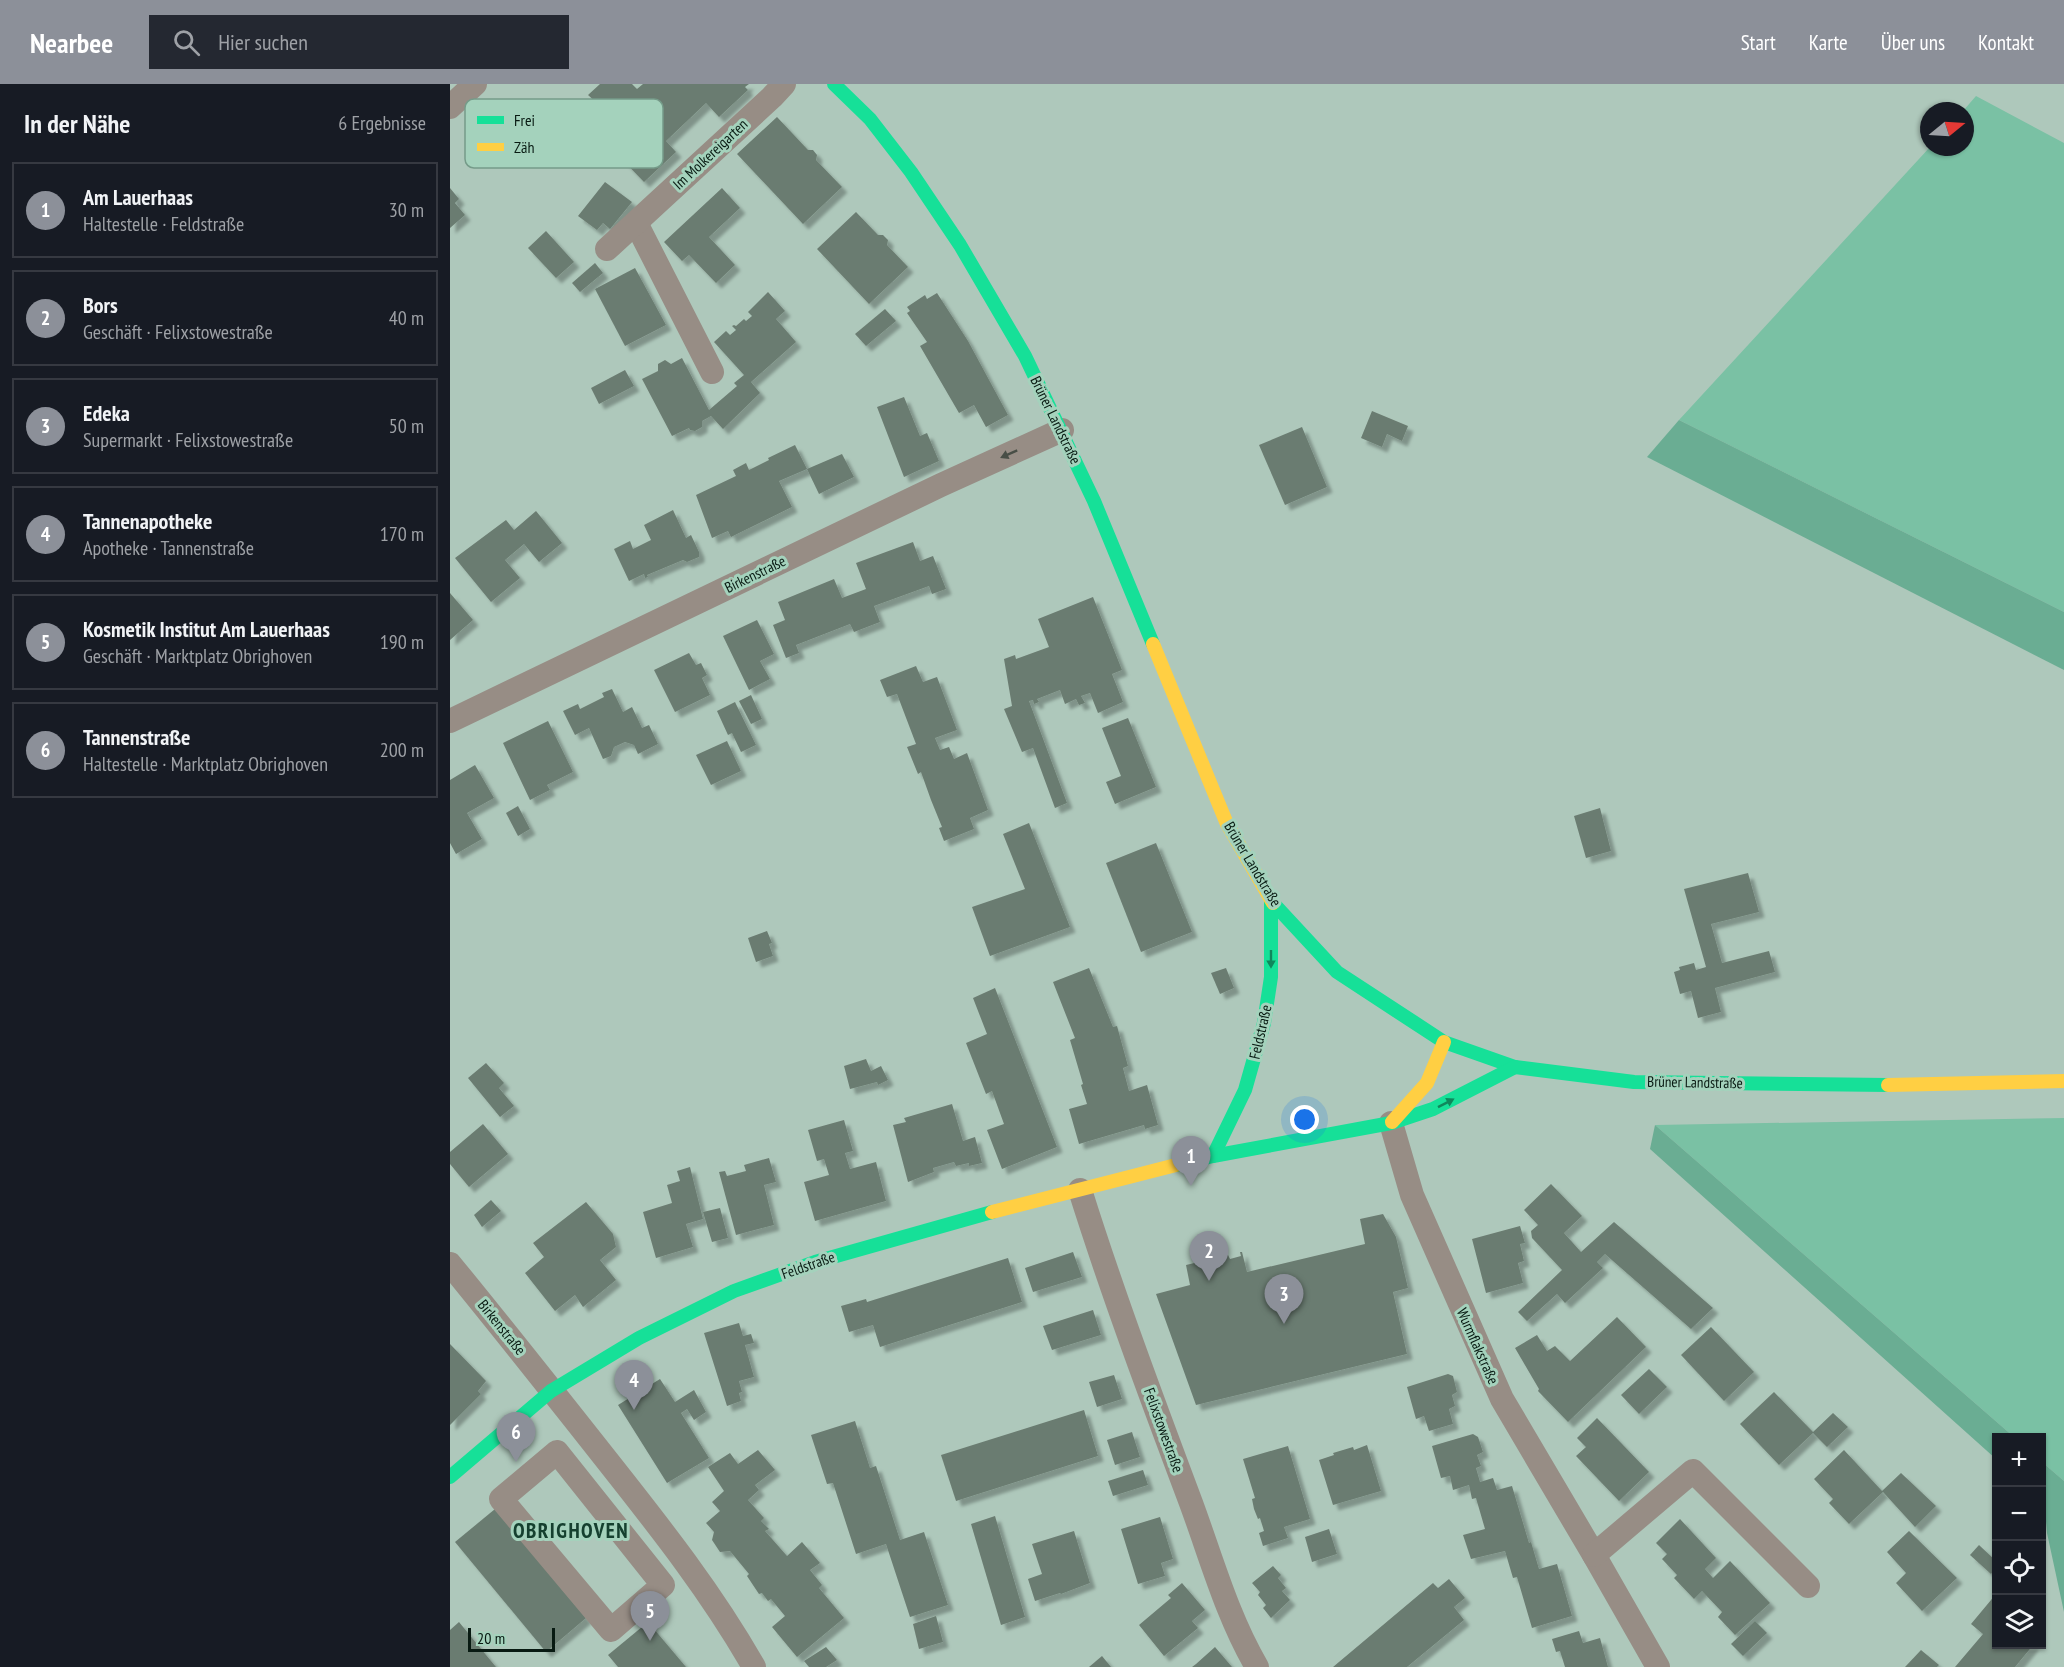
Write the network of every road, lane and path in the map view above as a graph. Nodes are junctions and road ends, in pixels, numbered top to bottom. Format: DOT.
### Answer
graph roads {
  1 [pos="784,84"];
  2 [pos="834,84"];
  3 [pos="636,223"];
  4 [pos="607,249"];
  5 [pos="712,372"];
  6 [pos="1062,430"];
  7 [pos="450,721"];
  8 [pos="1271,900"];
  9 [pos="1444,1042"];
  10 [pos="1515,1067"];
  11 [pos="2064,1081"];
  12 [pos="1391,1123"];
  13 [pos="1213,1156"];
  14 [pos="1080,1190"];
  15 [pos="450,1264"];
  16 [pos="551,1391"];
  17 [pos="557,1452"];
  18 [pos="450,1477"];
  19 [pos="1594,1555"];
  20 [pos="1808,1586"];
  21 [pos="754,1667"];
  22 [pos="1257,1667"];
  23 [pos="1658,1667"];
  1 -- 3 [label="street, Im Molkereigarten"];
  2 -- 6 [label="main road, Brüner Landstraße"];
  3 -- 4 [label="street, Im Molkereigarten"];
  3 -- 5 [label="street"];
  6 -- 7 [label="street, Birkenstraße, one-way"];
  6 -- 8 [label="main road, Brüner Landstraße"];
  8 -- 9 [label="main road, Brüner Landstraße"];
  8 -- 13 [label="main road, Feldstraße, one-way"];
  9 -- 10 [label="main road, Brüner Landstraße"];
  9 -- 12 [label="main road"];
  10 -- 11 [label="main road, Brüner Landstraße"];
  12 -- 10 [label="main road, Feldstraße, one-way"];
  12 -- 13 [label="main road, Feldstraße"];
  12 -- 19 [label="street, Wurmflakstraße"];
  13 -- 14 [label="main road, Feldstraße"];
  14 -- 16 [label="main road, Feldstraße"];
  14 -- 22 [label="street, Felixstowestraße"];
  15 -- 16 [label="street, Birkenstraße"];
  16 -- 18 [label="main road, Feldstraße"];
  16 -- 21 [label="street, Birkenstraße"];
  17 -- 17 [label="street"];
  19 -- 20 [label="street"];
  19 -- 23 [label="street, Wurmflakstraße"];
}
